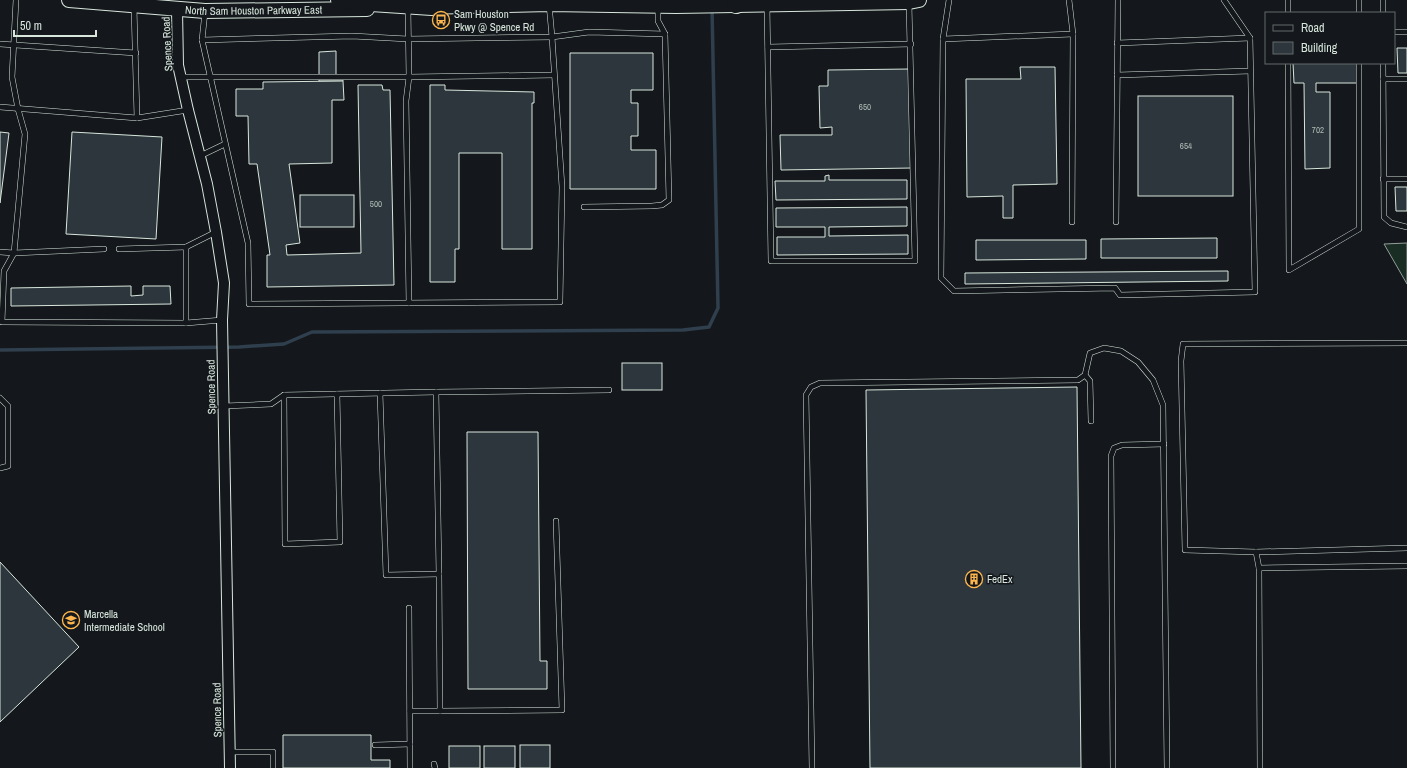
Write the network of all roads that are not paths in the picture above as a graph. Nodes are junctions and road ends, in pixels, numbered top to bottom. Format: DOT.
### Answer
graph roads {
  1 [pos="16,0"];
  2 [pos="69,0"];
  3 [pos="340,0"];
  4 [pos="949,0"];
  5 [pos="1069,0"];
  6 [pos="1118,0"];
  7 [pos="1224,0"];
  8 [pos="1288,0"];
  9 [pos="1359,0"];
  10 [pos="1384,0"];
  11 [pos="914,1"];
  12 [pos="741,2"];
  13 [pos="549,4"];
  14 [pos="767,5"];
  15 [pos="134,6"];
  16 [pos="432,6"];
  17 [pos="658,6"];
  18 [pos="408,9"];
  19 [pos="177,10"];
  20 [pos="205,11"];
  21 [pos="1288,12"];
  22 [pos="1359,12"];
  23 [pos="1383,12"];
  24 [pos="1395,32"];
  25 [pos="1407,32"];
  26 [pos="665,34"];
  27 [pos="1073,34"];
  28 [pos="552,37"];
  29 [pos="1250,38"];
  30 [pos="408,39"];
  31 [pos="943,39"];
  32 [pos="202,40"];
  33 [pos="1117,43"];
  34 [pos="0,44"];
  35 [pos="911,44"];
  36 [pos="14,46"];
  37 [pos="768,47"];
  38 [pos="136,53"];
  39 [pos="1288,64"];
  40 [pos="1359,64"];
  41 [pos="1383,64"];
  42 [pos="1250,71"];
  43 [pos="554,75"];
  44 [pos="1117,75"];
  45 [pos="180,77"];
  46 [pos="210,77"];
  47 [pos="409,77"];
  48 [pos="1383,79"];
  49 [pos="1407,79"];
  50 [pos="0,108"];
  51 [pos="18,109"];
  52 [pos="188,110"];
  53 [pos="136,118"];
  54 [pos="225,144"];
  55 [pos="200,156"];
  56 [pos="1384,179"];
  57 [pos="1407,179"];
  58 [pos="584,207"];
  59 [pos="1072,222"];
  60 [pos="1116,222"];
  61 [pos="1407,228"];
  62 [pos="216,232"];
  63 [pos="186,246"];
  64 [pos="104,249"];
  65 [pos="119,249"];
  66 [pos="0,252"];
  67 [pos="14,253"];
  68 [pos="2,283"];
  69 [pos="409,303"];
  70 [pos="1,315"];
  71 [pos="222,320"];
  72 [pos="186,323"];
  73 [pos="1407,343"];
  74 [pos="1085,375"];
  75 [pos="609,390"];
  76 [pos="436,392"];
  77 [pos="380,393"];
  78 [pos="337,394"];
  79 [pos="284,395"];
  80 [pos="0,398"];
  81 [pos="224,406"];
  82 [pos="1091,420"];
  83 [pos="1164,444"];
  84 [pos="0,468"];
  85 [pos="556,521"];
  86 [pos="1407,548"];
  87 [pos="1256,552"];
  88 [pos="1407,566"];
  89 [pos="1259,568"];
  90 [pos="439,574"];
  91 [pos="409,608"];
  92 [pos="410,711"];
  93 [pos="440,711"];
  94 [pos="410,744"];
  95 [pos="375,745"];
  96 [pos="229,752"];
  97 [pos="230,768"];
  98 [pos="273,768"];
  99 [pos="410,768"];
  100 [pos="812,768"];
  101 [pos="1113,768"];
  102 [pos="1167,768"];
  103 [pos="1260,768"];
  1 -- 36 [label="lane"];
  2 -- 15 [label="main road, North Sam Houston Parkway East"];
  3 -- 16 [label="highway"];
  4 -- 31 [label="lane"];
  5 -- 27 [label="lane"];
  6 -- 33 [label="lane"];
  7 -- 29 [label="lane"];
  8 -- 21 [label="lane"];
  9 -- 22 [label="lane"];
  10 -- 23 [label="lane"];
  11 -- 14 [label="main road, North Sam Houston Parkway East"];
  11 -- 35 [label="lane"];
  12 -- 14 [label="main road, North Sam Houston Parkway East"];
  12 -- 17 [label="main road, North Sam Houston Parkway East"];
  13 -- 16 [label="main road, North Sam Houston Parkway East"];
  13 -- 17 [label="main road, North Sam Houston Parkway East"];
  13 -- 28 [label="lane"];
  14 -- 37 [label="lane"];
  15 -- 19 [label="main road, North Sam Houston Parkway East"];
  15 -- 38 [label="lane"];
  16 -- 18 [label="main road, North Sam Houston Parkway East"];
  17 -- 26 [label="lane"];
  18 -- 20 [label="main road, North Sam Houston Parkway East"];
  18 -- 30 [label="lane"];
  19 -- 20 [label="main road, North Sam Houston Parkway East"];
  19 -- 45 [label="street, Spence Road"];
  20 -- 32 [label="lane"];
  24 -- 25 [label="lane"];
  26 -- 28 [label="lane"];
  26 -- 58 [label="lane"];
  27 -- 31 [label="lane"];
  27 -- 59 [label="lane"];
  28 -- 30 [label="lane"];
  28 -- 43 [label="lane"];
  29 -- 33 [label="lane"];
  29 -- 42 [label="lane"];
  30 -- 32 [label="lane"];
  30 -- 47 [label="lane"];
  31 -- 42 [label="lane"];
  32 -- 46 [label="lane"];
  33 -- 44 [label="lane"];
  34 -- 36 [label="lane"];
  35 -- 37 [label="lane"];
  35 -- 37 [label="lane"];
  36 -- 38 [label="lane"];
  36 -- 51 [label="lane"];
  38 -- 53 [label="lane"];
  39 -- 40 [label="lane"];
  41 -- 48 [label="lane"];
  42 -- 44 [label="lane"];
  43 -- 47 [label="lane"];
  43 -- 69 [label="lane"];
  44 -- 60 [label="lane"];
  45 -- 46 [label="lane"];
  45 -- 52 [label="street, Spence Road"];
  46 -- 47 [label="lane"];
  46 -- 54 [label="lane"];
  47 -- 69 [label="lane"];
  48 -- 49 [label="lane"];
  48 -- 56 [label="lane"];
  50 -- 51 [label="lane"];
  51 -- 53 [label="lane"];
  51 -- 67 [label="lane"];
  52 -- 53 [label="lane"];
  52 -- 55 [label="street, Spence Road"];
  54 -- 55 [label="lane"];
  54 -- 69 [label="lane"];
  55 -- 62 [label="street, Spence Road"];
  56 -- 57 [label="lane"];
  56 -- 61 [label="lane"];
  62 -- 63 [label="lane"];
  62 -- 71 [label="street, Spence Road"];
  63 -- 65 [label="lane"];
  63 -- 72 [label="lane"];
  64 -- 67 [label="lane"];
  66 -- 67 [label="lane"];
  67 -- 68 [label="lane"];
  68 -- 70 [label="lane"];
  70 -- 72 [label="lane"];
  71 -- 72 [label="lane"];
  71 -- 81 [label="street, Spence Road"];
  73 -- 87 [label="lane"];
  74 -- 82 [label="lane"];
  74 -- 83 [label="lane"];
  74 -- 100 [label="lane"];
  75 -- 76 [label="lane"];
  76 -- 77 [label="lane"];
  76 -- 90 [label="lane"];
  77 -- 78 [label="lane"];
  77 -- 90 [label="lane"];
  78 -- 79 [label="lane"];
  78 -- 79 [label="lane"];
  79 -- 81 [label="lane"];
  80 -- 84 [label="lane"];
  81 -- 96 [label="street, Spence Road"];
  83 -- 101 [label="lane"];
  83 -- 102 [label="lane"];
  85 -- 93 [label="lane"];
  86 -- 87 [label="lane"];
  87 -- 89 [label="lane"];
  88 -- 89 [label="lane"];
  89 -- 103 [label="lane"];
  90 -- 93 [label="lane"];
  91 -- 92 [label="lane"];
  92 -- 93 [label="lane"];
  92 -- 94 [label="lane"];
  94 -- 95 [label="lane"];
  94 -- 99 [label="lane"];
  96 -- 97 [label="street, Spence Road"];
  96 -- 98 [label="lane"];
}
